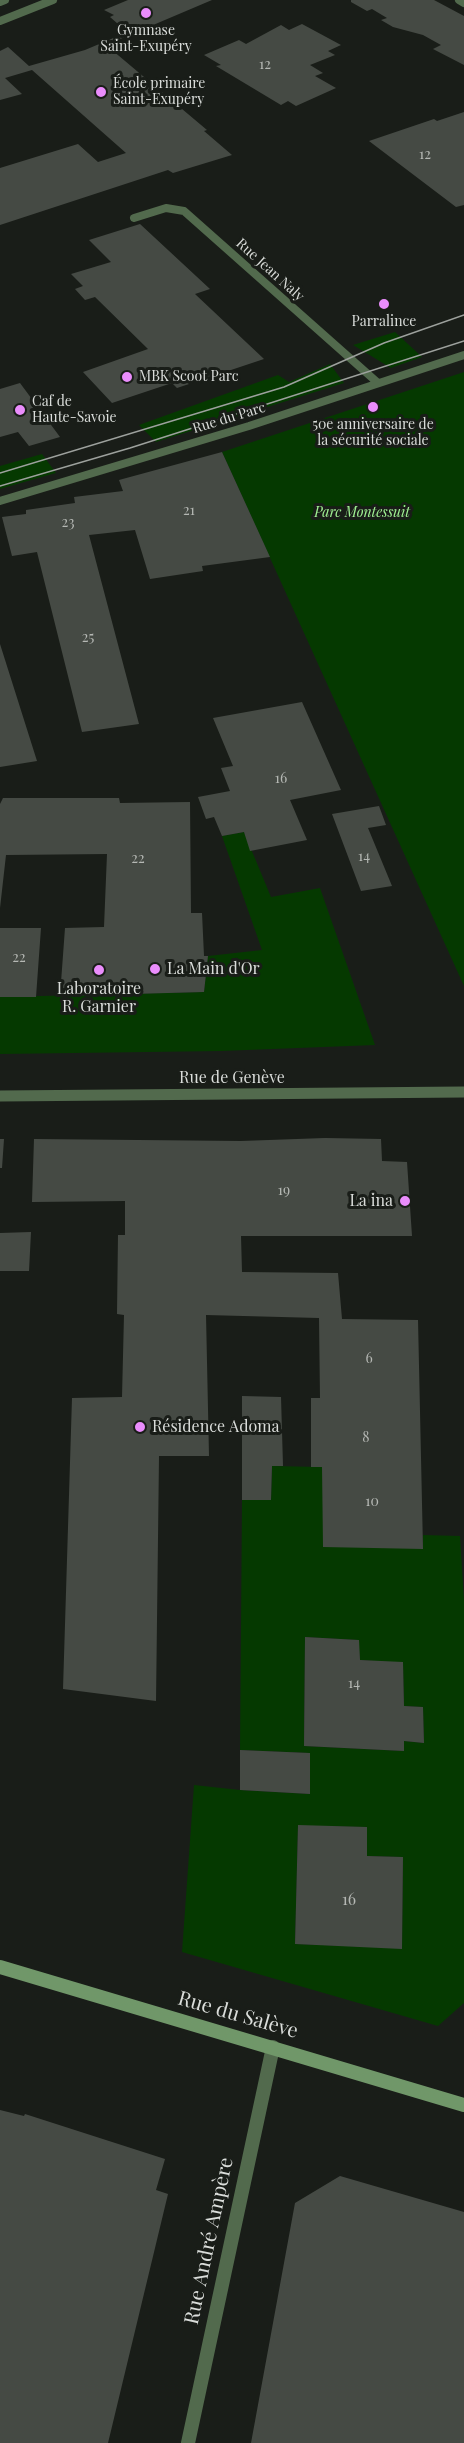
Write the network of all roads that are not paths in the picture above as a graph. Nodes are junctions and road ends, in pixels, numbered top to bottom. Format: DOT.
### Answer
graph roads {
  1 [pos="5,0"];
  2 [pos="53,0"];
  3 [pos="459,0"];
  4 [pos="0,2"];
  5 [pos="464,3"];
  6 [pos="0,21"];
  7 [pos="134,218"];
  8 [pos="464,355"];
  9 [pos="378,383"];
  10 [pos="0,501"];
  11 [pos="464,1092"];
  12 [pos="0,1096"];
  13 [pos="0,1967"];
  14 [pos="273,2047"];
  15 [pos="464,2105"];
  16 [pos="188,2443"];
  1 -- 4 [label="street"];
  2 -- 6 [label="street"];
  3 -- 5 [label="street"];
  7 -- 9 [label="street, Rue Jean Naly"];
  8 -- 9 [label="street, Rue du Parc"];
  9 -- 10 [label="street, Rue du Parc"];
  11 -- 12 [label="street, Rue de Genève"];
  13 -- 14 [label="main road, Rue du Salève"];
  14 -- 15 [label="main road, Rue du Salève"];
  14 -- 16 [label="street, Rue André Ampère"];
}
